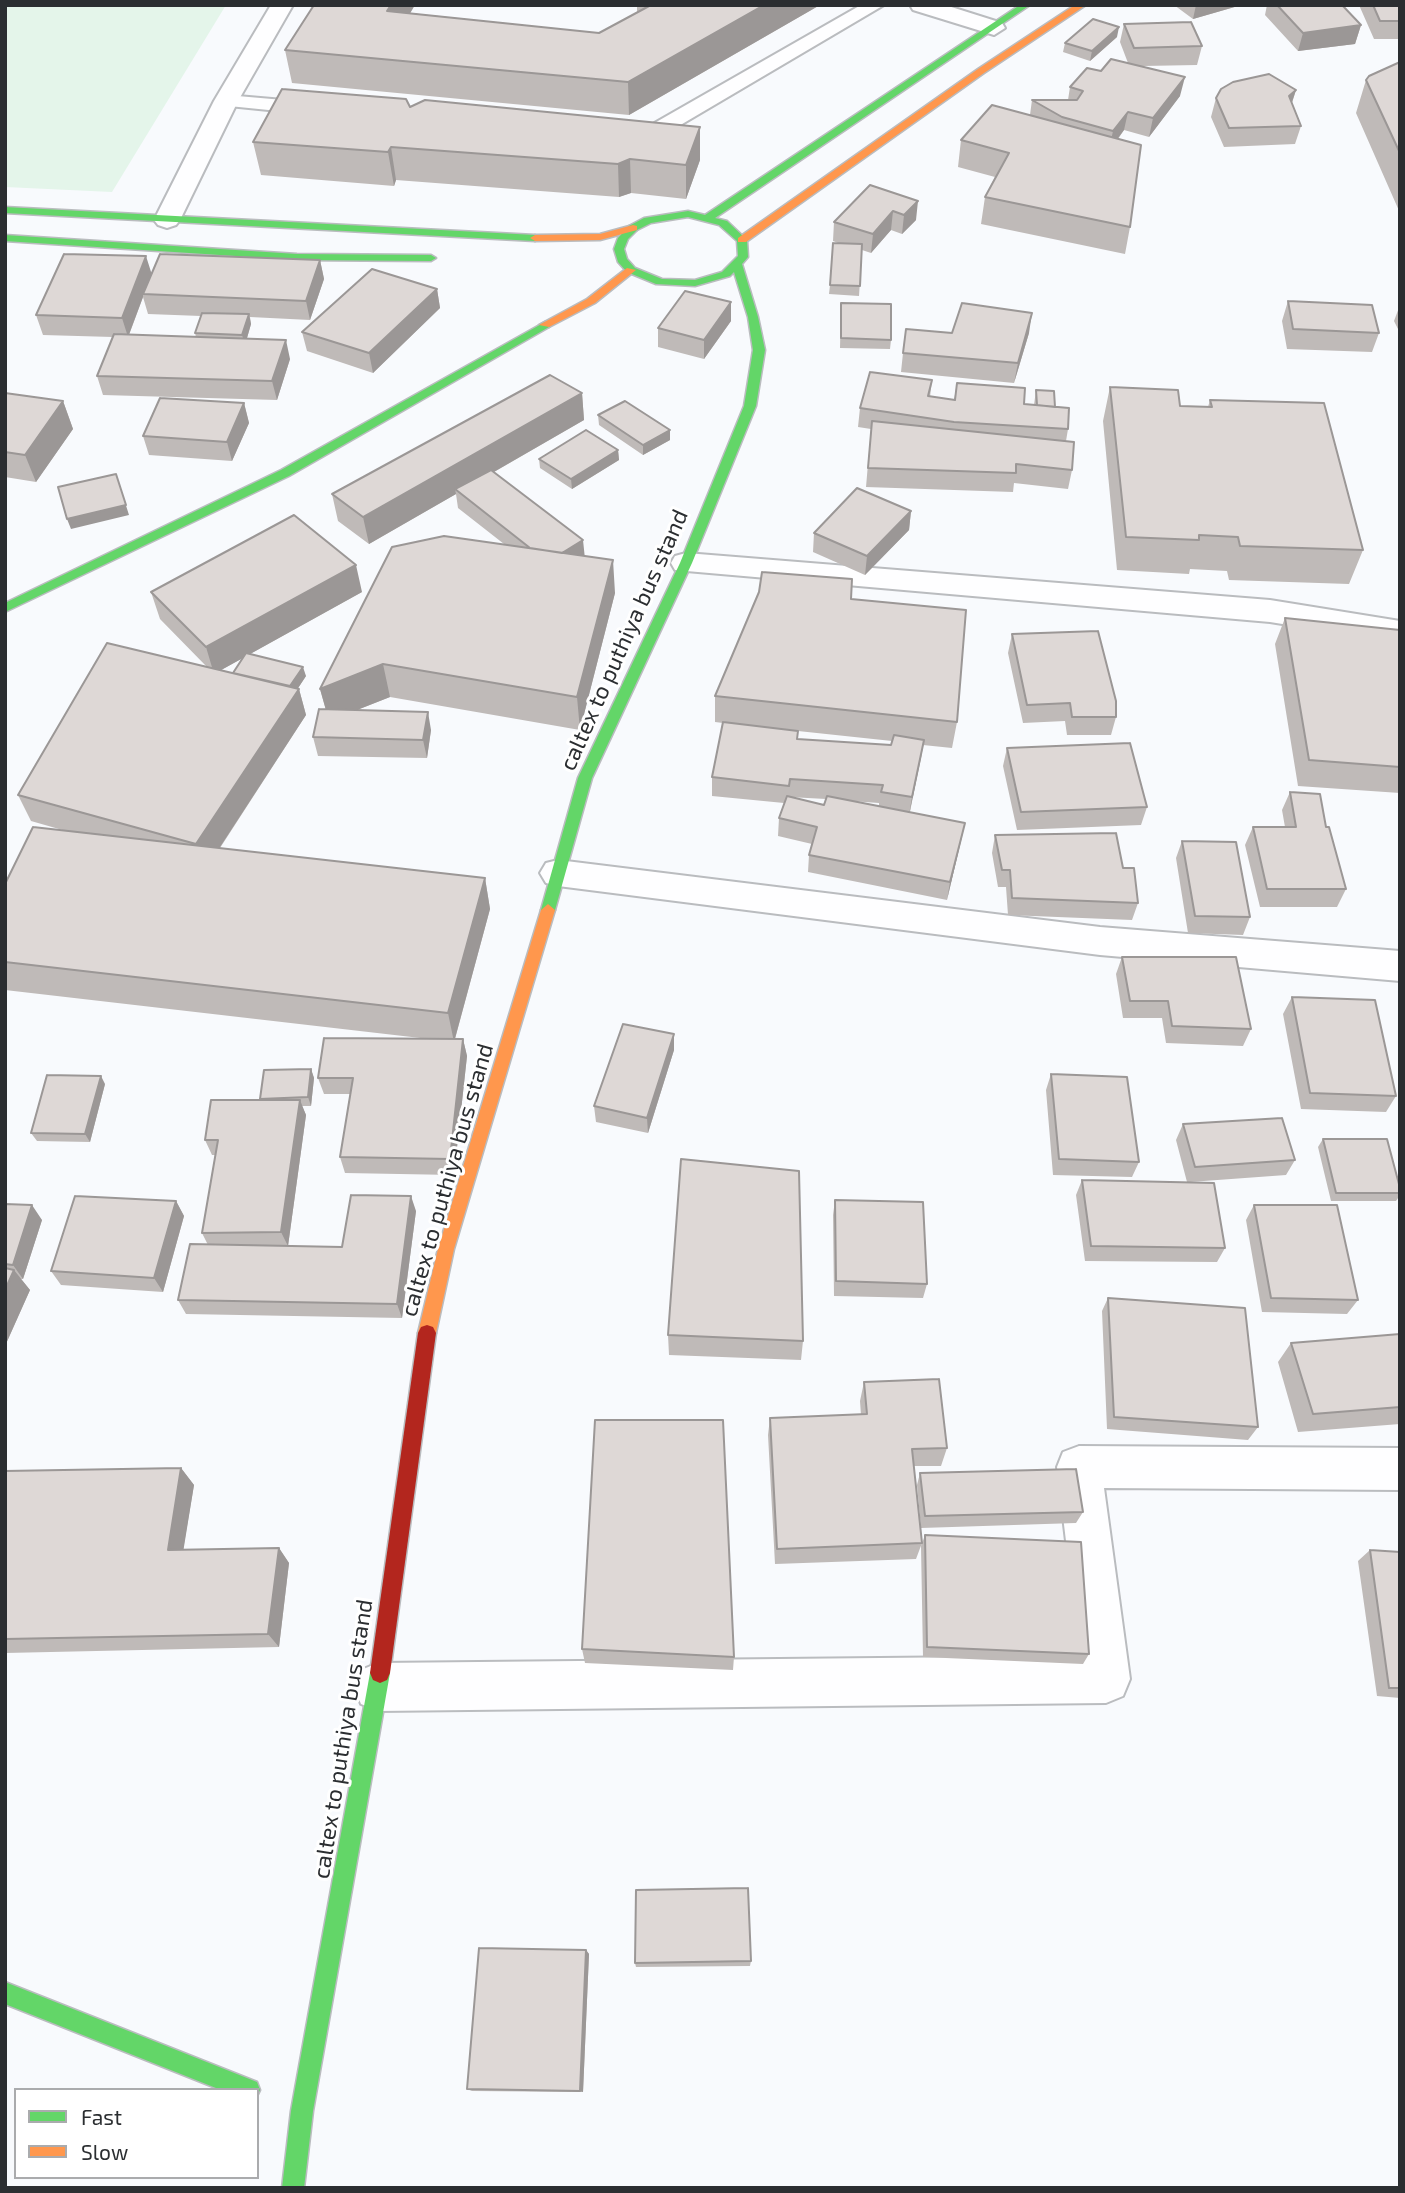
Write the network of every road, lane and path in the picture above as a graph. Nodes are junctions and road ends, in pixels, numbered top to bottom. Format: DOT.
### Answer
graph roads {
  1 [pos="282,5"];
  2 [pos="875,5"];
  3 [pos="921,5"];
  4 [pos="1026,5"];
  5 [pos="1083,5"];
  6 [pos="994,28"];
  7 [pos="226,101"];
  8 [pos="335,110"];
  9 [pos="607,132"];
  10 [pos="5,210"];
  11 [pos="708,218"];
  12 [pos="167,220"];
  13 [pos="633,228"];
  14 [pos="5,238"];
  15 [pos="742,240"];
  16 [pos="449,258"];
  17 [pos="600,262"];
  18 [pos="627,265"];
  19 [pos="737,265"];
  20 [pos="686,563"];
  21 [pos="5,608"];
  22 [pos="1400,632"];
  23 [pos="558,873"];
  24 [pos="1400,966"];
  25 [pos="1400,1469"];
  26 [pos="378,1687"];
  27 [pos="5,1993"];
  28 [pos="244,2088"];
  29 [pos="293,2188"];
  1 -- 7 [label="street"];
  2 -- 9 [label="lane"];
  3 -- 6 [label="street"];
  4 -- 6 [label="main road"];
  5 -- 15 [label="main road"];
  6 -- 11 [label="main road"];
  7 -- 8 [label="lane"];
  7 -- 12 [label="street"];
  10 -- 12 [label="main road"];
  11 -- 13 [label="main road"];
  11 -- 15 [label="main road"];
  12 -- 13 [label="main road"];
  13 -- 18 [label="main road"];
  14 -- 16 [label="main road"];
  15 -- 19 [label="main road"];
  17 -- 18 [label="main road"];
  18 -- 19 [label="main road"];
  18 -- 21 [label="main road"];
  19 -- 20 [label="main road, caltex to puthiya bus stand"];
  20 -- 22 [label="street"];
  20 -- 23 [label="main road, caltex to puthiya bus stand"];
  23 -- 24 [label="street"];
  23 -- 26 [label="main road, caltex to puthiya bus stand"];
  25 -- 26 [label="street"];
  26 -- 29 [label="main road, caltex to puthiya bus stand"];
  27 -- 28 [label="main road"];
}
